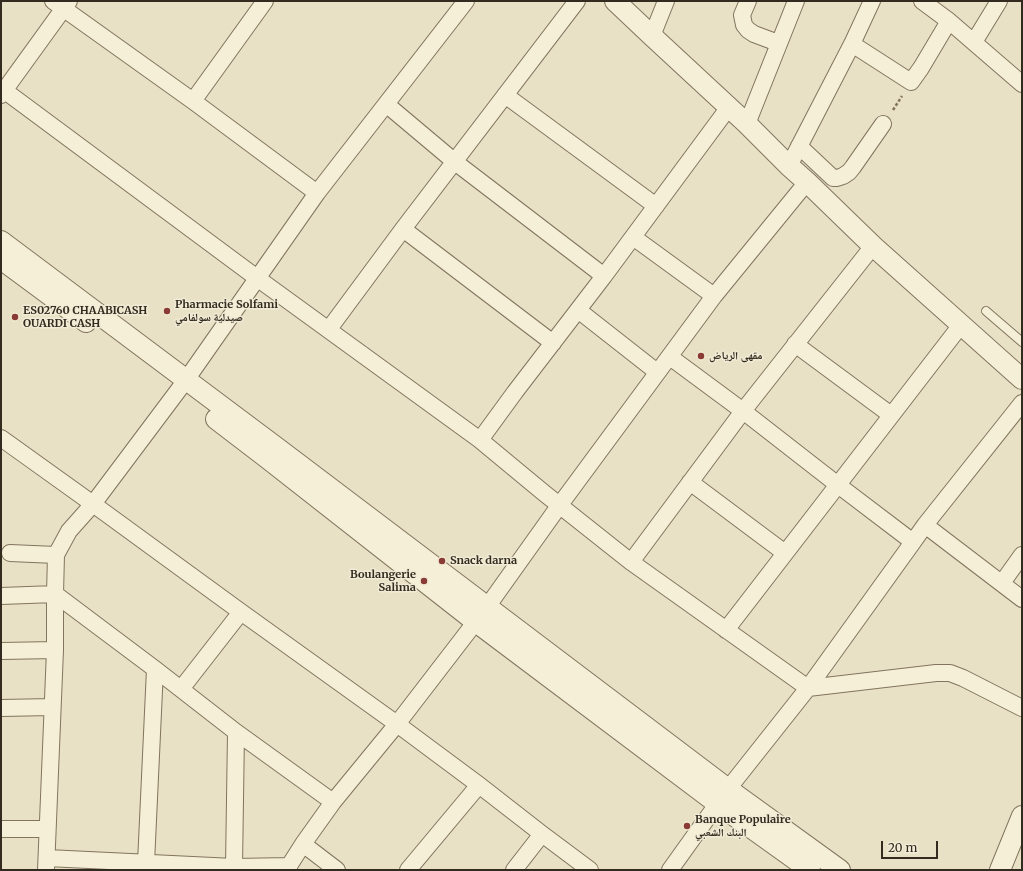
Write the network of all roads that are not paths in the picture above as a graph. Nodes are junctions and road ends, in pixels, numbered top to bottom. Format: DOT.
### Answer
graph roads {
  1 [pos="265,1"];
  2 [pos="466,1"];
  3 [pos="577,1"];
  4 [pos="615,1"];
  5 [pos="666,1"];
  6 [pos="748,1"];
  7 [pos="796,1"];
  8 [pos="872,1"];
  9 [pos="922,1"];
  10 [pos="999,1"];
  11 [pos="62,4"];
  12 [pos="949,22"];
  13 [pos="652,36"];
  14 [pos="974,42"];
  15 [pos="778,43"];
  16 [pos="852,44"];
  17 [pos="1022,84"];
  18 [pos="2,91"];
  19 [pos="505,95"];
  20 [pos="193,101"];
  21 [pos="386,104"];
  22 [pos="729,107"];
  23 [pos="747,124"];
  24 [pos="883,124"];
  25 [pos="800,146"];
  26 [pos="455,162"];
  27 [pos="789,166"];
  28 [pos="807,182"];
  29 [pos="317,193"];
  30 [pos="656,206"];
  31 [pos="403,229"];
  32 [pos="634,237"];
  33 [pos="1,241"];
  34 [pos="873,246"];
  35 [pos="1,259"];
  36 [pos="604,276"];
  37 [pos="257,278"];
  38 [pos="714,296"];
  39 [pos="578,310"];
  40 [pos="986,311"];
  41 [pos="960,325"];
  42 [pos="329,329"];
  43 [pos="1022,342"];
  44 [pos="553,343"];
  45 [pos="795,344"];
  46 [pos="670,357"];
  47 [pos="657,372"];
  48 [pos="1022,379"];
  49 [pos="182,386"];
  50 [pos="1022,403"];
  51 [pos="743,411"];
  52 [pos="891,415"];
  53 [pos="480,440"];
  54 [pos="5,444"];
  55 [pos="690,482"];
  56 [pos="838,485"];
  57 [pos="93,504"];
  58 [pos="559,506"];
  59 [pos="925,525"];
  60 [pos="913,542"];
  61 [pos="785,552"];
  62 [pos="10,554"];
  63 [pos="56,555"];
  64 [pos="1022,555"];
  65 [pos="631,562"];
  66 [pos="1002,583"];
  67 [pos="55,594"];
  68 [pos="1,596"];
  69 [pos="1022,599"];
  70 [pos="241,612"];
  71 [pos="482,614"];
  72 [pos="726,630"];
  73 [pos="55,650"];
  74 [pos="1,651"];
  75 [pos="155,669"];
  76 [pos="808,688"];
  77 [pos="181,689"];
  78 [pos="52,707"];
  79 [pos="1,708"];
  80 [pos="1022,708"];
  81 [pos="397,724"];
  82 [pos="236,732"];
  83 [pos="479,785"];
  84 [pos="723,797"];
  85 [pos="333,802"];
  86 [pos="1022,816"];
  87 [pos="1,829"];
  88 [pos="47,829"];
  89 [pos="542,834"];
  90 [pos="303,844"];
  91 [pos="146,863"];
  92 [pos="46,864"];
  93 [pos="234,866"];
  94 [pos="289,868"];
  95 [pos="337,870"];
  96 [pos="408,870"];
  97 [pos="514,870"];
  98 [pos="590,870"];
  99 [pos="670,870"];
  100 [pos="810,870"];
  101 [pos="840,870"];
  102 [pos="1000,870"];
  1 -- 20 [label="street"];
  2 -- 21 [label="street"];
  3 -- 19 [label="street"];
  4 -- 13 [label="street"];
  5 -- 13 [label="street"];
  6 -- 15 [label="street"];
  7 -- 15 [label="street"];
  8 -- 16 [label="street"];
  9 -- 12 [label="street"];
  10 -- 14 [label="street"];
  11 -- 18 [label="street"];
  11 -- 20 [label="street"];
  12 -- 14 [label="street"];
  12 -- 16 [label="street"];
  13 -- 22 [label="street"];
  14 -- 17 [label="street"];
  15 -- 23 [label="street"];
  16 -- 25 [label="street"];
  18 -- 37 [label="street"];
  19 -- 26 [label="street"];
  19 -- 30 [label="street"];
  20 -- 29 [label="street"];
  21 -- 26 [label="street"];
  21 -- 29 [label="street"];
  22 -- 23 [label="street"];
  22 -- 30 [label="street"];
  23 -- 27 [label="street"];
  24 -- 25 [label="street"];
  25 -- 27 [label="street"];
  26 -- 31 [label="street"];
  26 -- 36 [label="street"];
  27 -- 28 [label="street"];
  28 -- 34 [label="street"];
  28 -- 38 [label="street"];
  29 -- 37 [label="street"];
  30 -- 32 [label="street"];
  31 -- 42 [label="street"];
  31 -- 44 [label="street"];
  32 -- 36 [label="street"];
  32 -- 38 [label="street"];
  33 -- 49 [label="street"];
  34 -- 41 [label="street"];
  34 -- 45 [label="street"];
  35 -- 49 [label="street"];
  36 -- 39 [label="street"];
  37 -- 42 [label="street"];
  37 -- 49 [label="street"];
  38 -- 46 [label="street"];
  39 -- 44 [label="street"];
  39 -- 47 [label="street"];
  40 -- 43 [label="lane"];
  41 -- 48 [label="street"];
  41 -- 52 [label="street"];
  42 -- 53 [label="street"];
  44 -- 53 [label="street"];
  45 -- 51 [label="street"];
  45 -- 52 [label="street"];
  46 -- 47 [label="street"];
  46 -- 51 [label="street"];
  47 -- 58 [label="street"];
  49 -- 57 [label="street"];
  49 -- 71 [label="street"];
  50 -- 59 [label="street"];
  51 -- 55 [label="street"];
  51 -- 56 [label="street"];
  52 -- 56 [label="street"];
  53 -- 58 [label="street"];
  54 -- 57 [label="street"];
  55 -- 61 [label="street"];
  55 -- 65 [label="street"];
  56 -- 60 [label="street"];
  56 -- 61 [label="street"];
  57 -- 63 [label="street"];
  57 -- 70 [label="street"];
  58 -- 65 [label="street"];
  58 -- 71 [label="street"];
  59 -- 60 [label="street"];
  59 -- 66 [label="street"];
  60 -- 76 [label="street"];
  61 -- 72 [label="street"];
  62 -- 63 [label="street"];
  63 -- 67 [label="street"];
  64 -- 66 [label="street"];
  65 -- 72 [label="street"];
  66 -- 69 [label="street"];
  67 -- 68 [label="street"];
  67 -- 73 [label="street"];
  67 -- 75 [label="street"];
  70 -- 77 [label="street"];
  70 -- 81 [label="street"];
  71 -- 81 [label="street"];
  71 -- 84 [label="street"];
  72 -- 76 [label="street"];
  73 -- 74 [label="street"];
  73 -- 78 [label="street"];
  75 -- 77 [label="street"];
  75 -- 91 [label="street"];
  76 -- 80 [label="street"];
  76 -- 84 [label="street"];
  77 -- 82 [label="street"];
  78 -- 79 [label="street"];
  78 -- 88 [label="street"];
  81 -- 83 [label="street"];
  81 -- 85 [label="street"];
  82 -- 85 [label="street"];
  82 -- 93 [label="street"];
  83 -- 89 [label="street"];
  83 -- 96 [label="street"];
  84 -- 99 [label="street"];
  84 -- 100 [label="street"];
  84 -- 101 [label="street"];
  85 -- 90 [label="street"];
  86 -- 102 [label="street"];
  87 -- 88 [label="street"];
  88 -- 92 [label="street"];
  89 -- 97 [label="street"];
  89 -- 98 [label="street"];
  90 -- 94 [label="street"];
  90 -- 95 [label="street"];
  91 -- 92 [label="street"];
  91 -- 93 [label="street"];
  93 -- 94 [label="street"];
}
